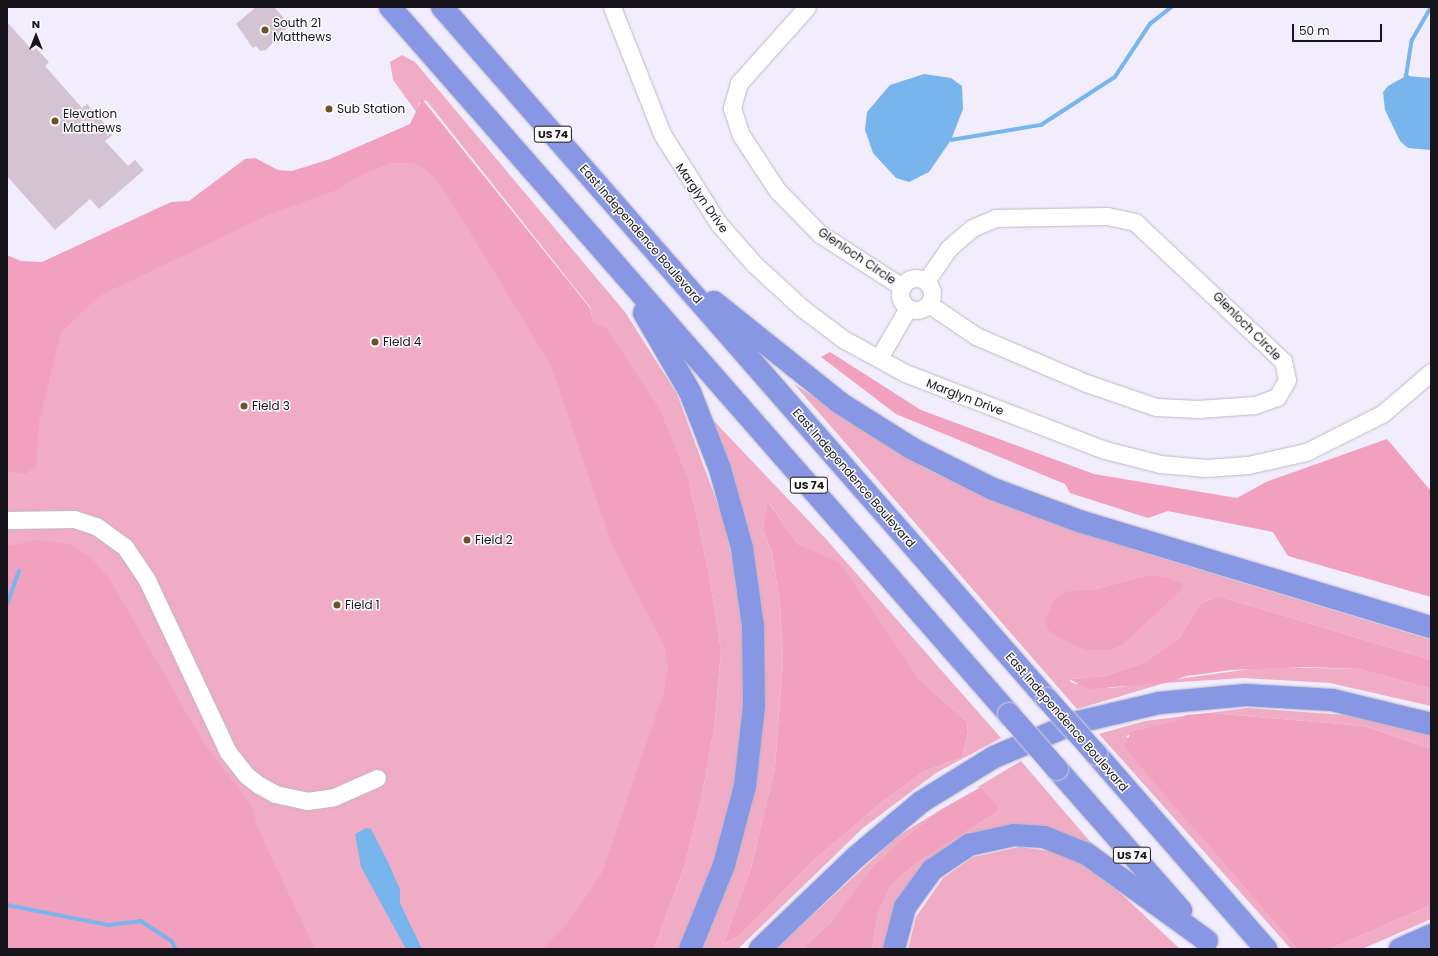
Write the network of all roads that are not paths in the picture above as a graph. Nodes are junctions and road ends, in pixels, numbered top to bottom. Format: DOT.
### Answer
graph roads {
  1 [pos="390,7"];
  2 [pos="442,7"];
  3 [pos="612,7"];
  4 [pos="801,9"];
  5 [pos="609,257"];
  6 [pos="664,261"];
  7 [pos="926,282"];
  8 [pos="902,287"];
  9 [pos="928,304"];
  10 [pos="908,308"];
  11 [pos="878,358"];
  12 [pos="1431,372"];
  13 [pos="7,520"];
  14 [pos="1431,627"];
  15 [pos="1431,724"];
  16 [pos="377,778"];
  17 [pos="1431,935"];
  18 [pos="1211,945"];
  19 [pos="690,949"];
  20 [pos="760,949"];
  21 [pos="894,949"];
  22 [pos="1266,949"];
  23 [pos="1400,949"];
  1 -- 5 [label="highway, US 74"];
  2 -- 6 [label="highway, East Independence Boulevard / US 74"];
  3 -- 11 [label="street, Marglyn Drive"];
  4 -- 8 [label="street, Glenloch Circle"];
  5 -- 18 [label="highway, US 74, bridge"];
  5 -- 19 [label="highway"];
  6 -- 14 [label="highway"];
  6 -- 22 [label="highway, East Independence Boulevard / US 74, bridge"];
  7 -- 8 [label="street"];
  7 -- 9 [label="street"];
  7 -- 9 [label="street, Glenloch Circle"];
  8 -- 10 [label="street"];
  9 -- 10 [label="street"];
  10 -- 11 [label="street"];
  11 -- 12 [label="street, Marglyn Drive"];
  13 -- 16 [label="street"];
  15 -- 20 [label="highway"];
  17 -- 23 [label="highway"];
  18 -- 21 [label="highway"];
}
